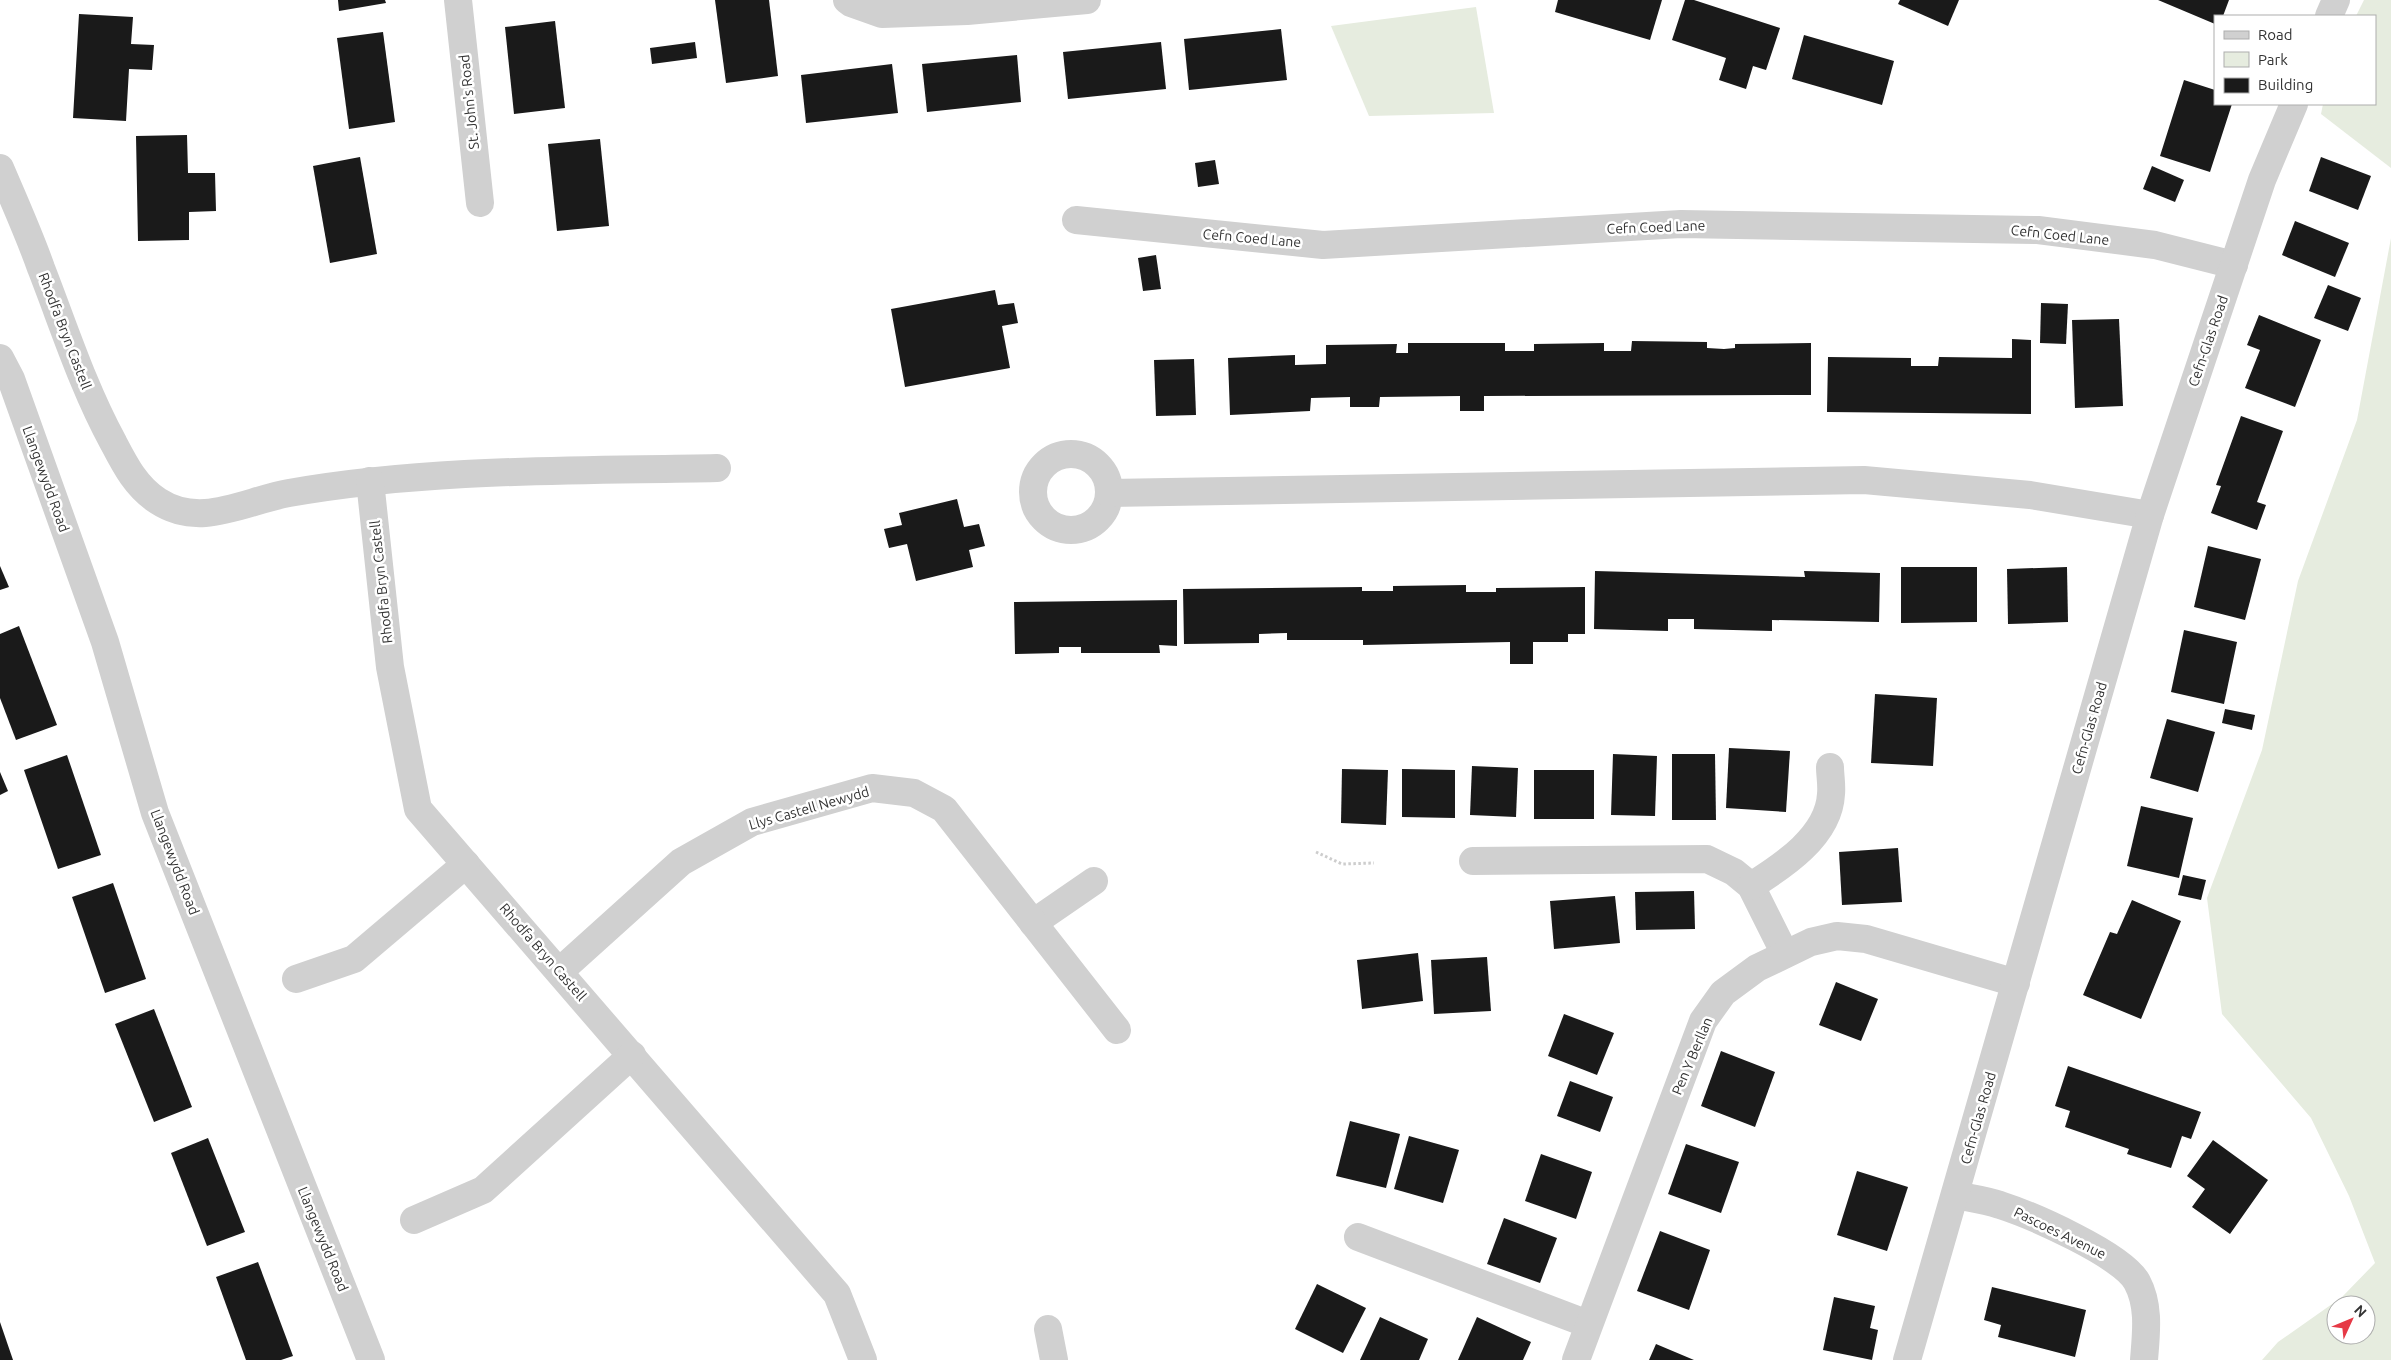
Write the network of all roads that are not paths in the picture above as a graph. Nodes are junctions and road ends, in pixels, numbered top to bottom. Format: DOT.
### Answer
graph roads {
  1 [pos="458,0"];
  2 [pos="847,0"];
  3 [pos="1086,0"];
  4 [pos="2336,0"];
  5 [pos="2329,15"];
  6 [pos="2294,105"];
  7 [pos="0,168"];
  8 [pos="480,203"];
  9 [pos="1076,220"];
  10 [pos="2234,265"];
  11 [pos="0,358"];
  12 [pos="717,468"];
  13 [pos="370,481"];
  14 [pos="1109,493"];
  15 [pos="2150,514"];
  16 [pos="1830,767"];
  17 [pos="1473,862"];
  18 [pos="466,864"];
  19 [pos="1094,881"];
  20 [pos="1751,886"];
  21 [pos="1033,923"];
  22 [pos="1785,954"];
  23 [pos="560,971"];
  24 [pos="296,979"];
  25 [pos="2016,984"];
  26 [pos="1117,1030"];
  27 [pos="632,1055"];
  28 [pos="1955,1195"];
  29 [pos="414,1220"];
  30 [pos="1358,1237"];
  31 [pos="1588,1324"];
  32 [pos="1048,1329"];
  33 [pos="371,1360"];
  34 [pos="863,1360"];
  35 [pos="1054,1360"];
  36 [pos="1576,1360"];
  37 [pos="1907,1360"];
  38 [pos="2144,1360"];
  1 -- 8 [label="street, St. John's Road"];
  2 -- 3 [label="street"];
  4 -- 5 [label="street"];
  6 -- 10 [label="street, Cefn-Glas Road"];
  7 -- 13 [label="street, Rhodfa Bryn Castell"];
  9 -- 10 [label="street, Cefn Coed Lane"];
  10 -- 15 [label="street, Cefn-Glas Road"];
  11 -- 33 [label="street, Llangewydd Road"];
  12 -- 13 [label="street, Rhodfa Bryn Castell"];
  13 -- 18 [label="street, Rhodfa Bryn Castell"];
  14 -- 15 [label="street"];
  15 -- 25 [label="street, Cefn-Glas Road"];
  16 -- 20 [label="street"];
  17 -- 20 [label="street"];
  18 -- 23 [label="street, Rhodfa Bryn Castell"];
  18 -- 24 [label="street"];
  19 -- 21 [label="street"];
  20 -- 22 [label="street"];
  21 -- 23 [label="street, Llys Castell Newydd"];
  21 -- 26 [label="street, Llys Castell Newydd"];
  22 -- 25 [label="street, Pen Y Berllan"];
  22 -- 31 [label="street, Pen Y Berllan"];
  23 -- 27 [label="street, Rhodfa Bryn Castell"];
  25 -- 28 [label="street, Cefn-Glas Road"];
  27 -- 29 [label="street"];
  27 -- 34 [label="street, Rhodfa Bryn Castell"];
  28 -- 37 [label="street, Cefn-Glas Road"];
  28 -- 38 [label="street, Pascoes Avenue"];
  30 -- 31 [label="street"];
  31 -- 36 [label="street, Pen Y Berllan"];
  32 -- 35 [label="street"];
}
